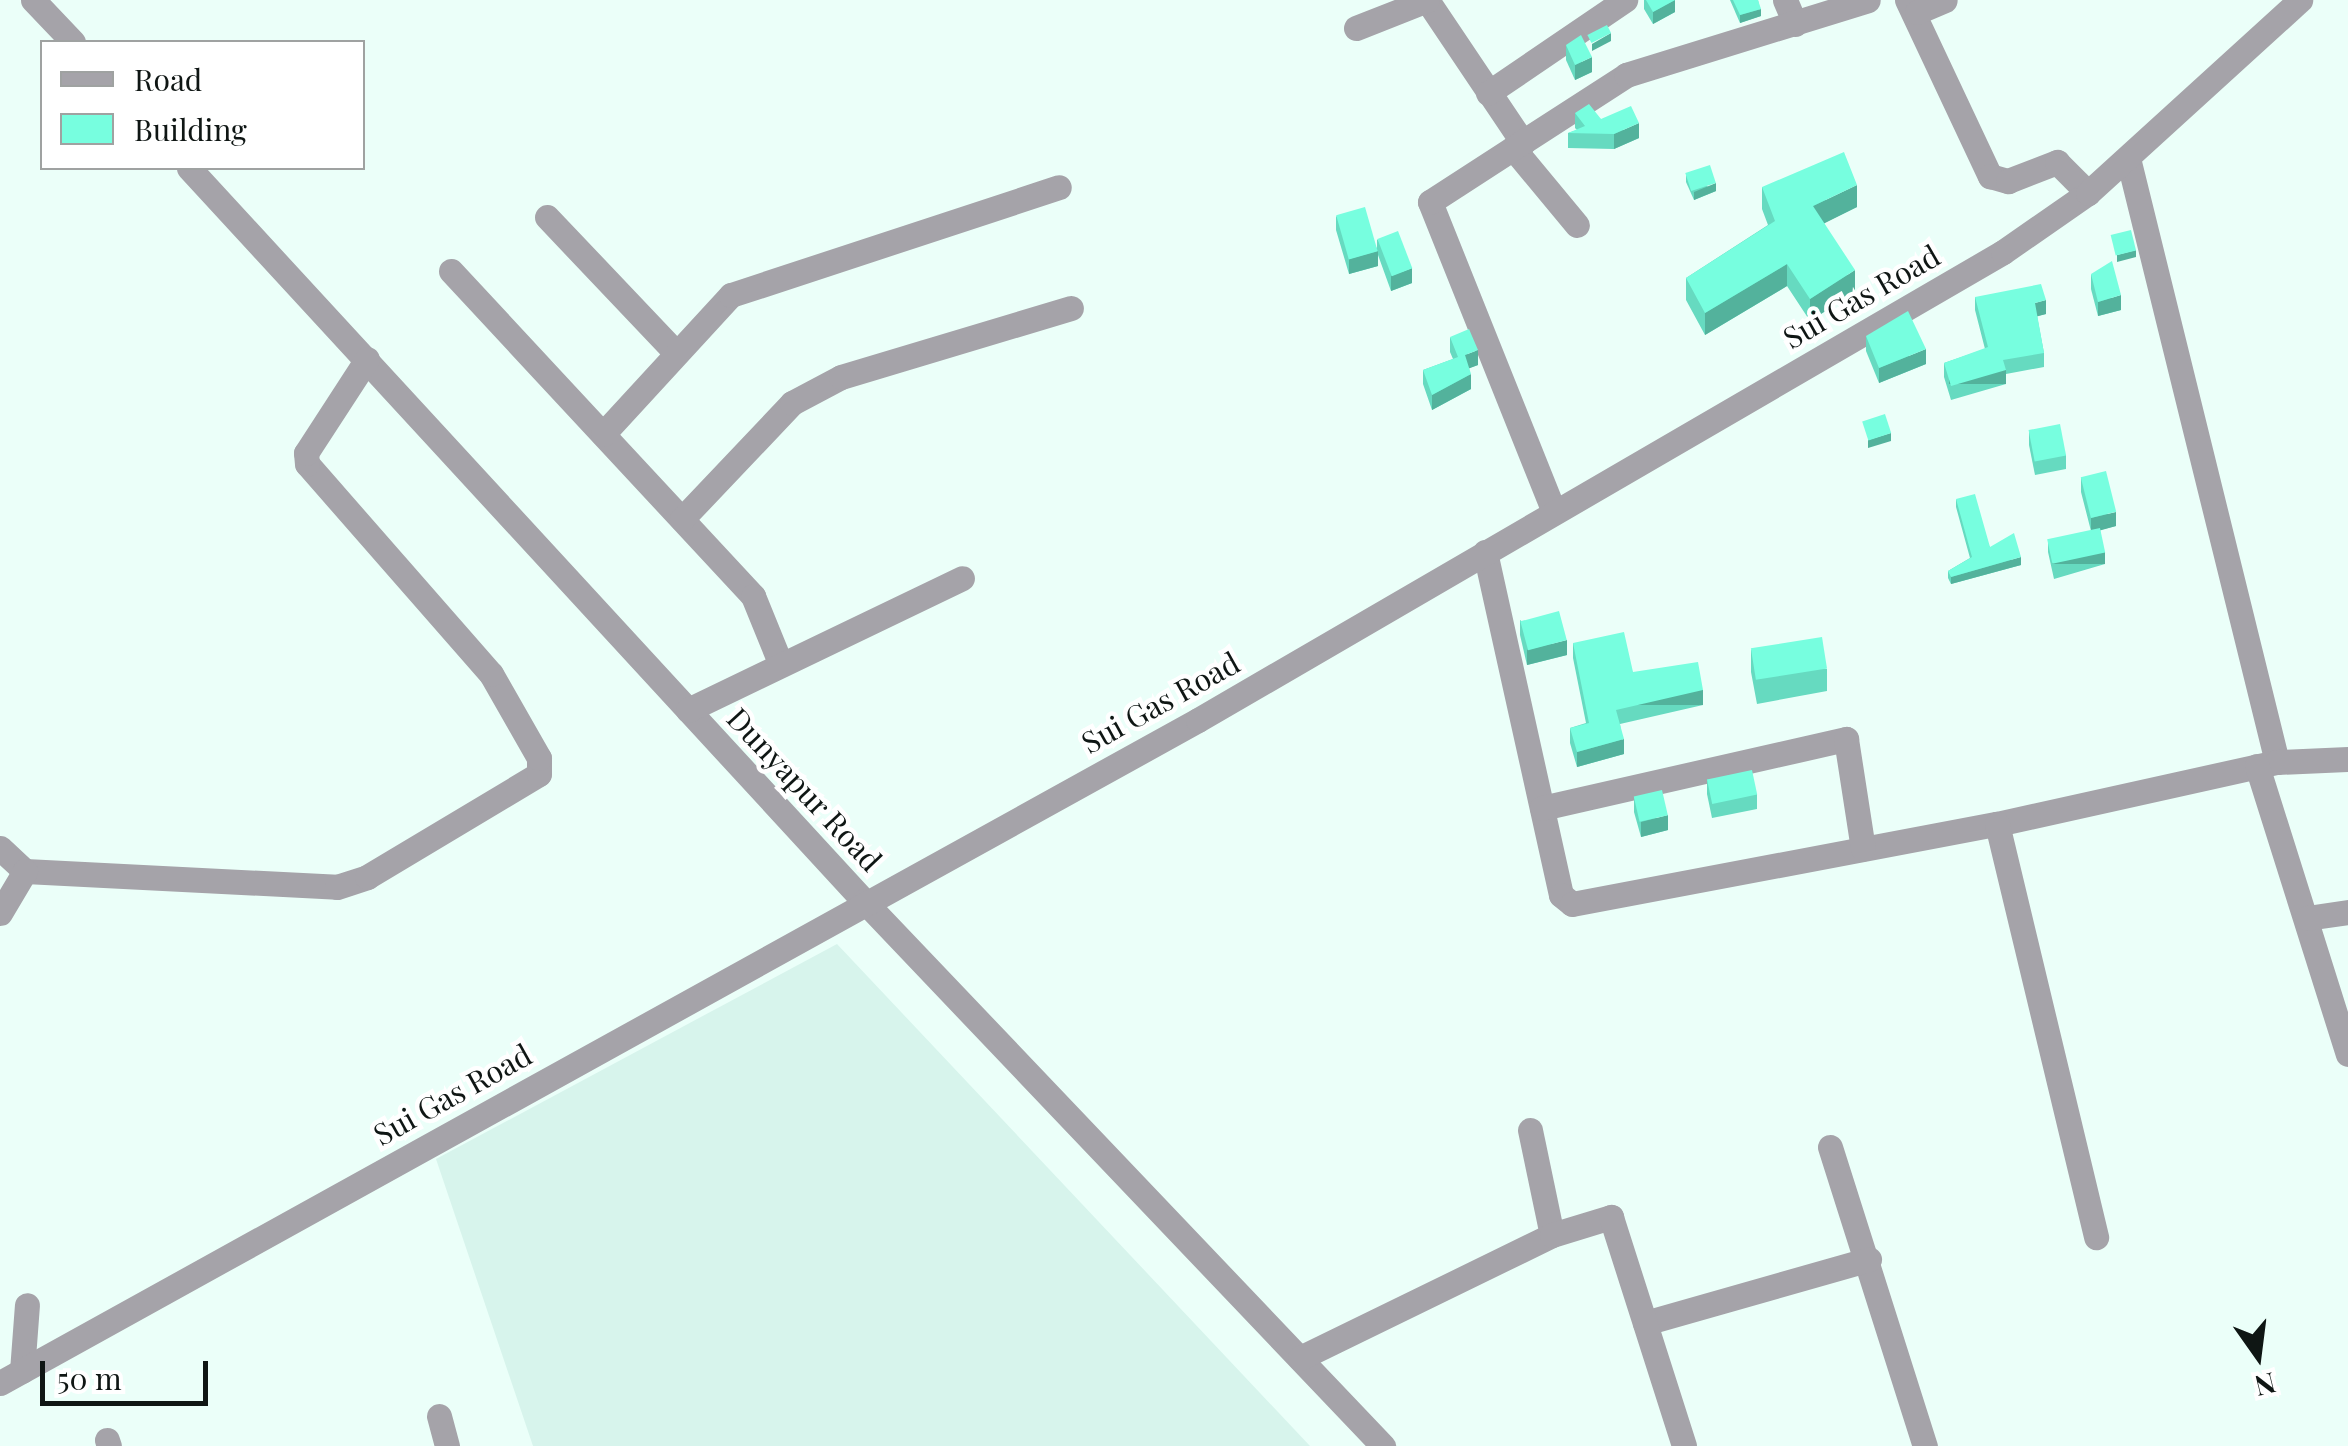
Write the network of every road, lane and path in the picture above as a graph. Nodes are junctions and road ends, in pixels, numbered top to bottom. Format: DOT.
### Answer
graph roads {
  1 [pos="33,0"];
  2 [pos="1427,0"];
  3 [pos="1624,0"];
  4 [pos="1868,0"];
  5 [pos="1945,0"];
  6 [pos="2300,0"];
  7 [pos="1912,6"];
  8 [pos="1790,12"];
  9 [pos="1356,28"];
  10 [pos="71,40"];
  11 [pos="1488,93"];
  12 [pos="1518,146"];
  13 [pos="2128,158"];
  14 [pos="191,170"];
  15 [pos="1060,187"];
  16 [pos="2088,193"];
  17 [pos="546,217"];
  18 [pos="1577,225"];
  19 [pos="451,272"];
  20 [pos="1071,308"];
  21 [pos="675,352"];
  22 [pos="366,359"];
  23 [pos="603,434"];
  24 [pos="1554,512"];
  25 [pos="682,519"];
  26 [pos="1485,552"];
  27 [pos="962,578"];
  28 [pos="782,665"];
  29 [pos="688,710"];
  30 [pos="2348,759"];
  31 [pos="2267,764"];
  32 [pos="1542,808"];
  33 [pos="1997,824"];
  34 [pos="0,848"];
  35 [pos="1863,849"];
  36 [pos="25,872"];
  37 [pos="864,901"];
  38 [pos="0,912"];
  39 [pos="2348,912"];
  40 [pos="2306,918"];
  41 [pos="2348,1054"];
  42 [pos="1530,1130"];
  43 [pos="1830,1147"];
  44 [pos="1552,1235"];
  45 [pos="2096,1237"];
  46 [pos="1869,1260"];
  47 [pos="28,1305"];
  48 [pos="1645,1323"];
  49 [pos="1300,1358"];
  50 [pos="11,1377"];
  51 [pos="439,1416"];
  52 [pos="447,1446"];
  53 [pos="1383,1446"];
  54 [pos="1684,1446"];
  55 [pos="1925,1446"];
  1 -- 10 [label="street"];
  2 -- 9 [label="street"];
  2 -- 11 [label="street"];
  3 -- 11 [label="street"];
  4 -- 8 [label="street"];
  5 -- 7 [label="street"];
  6 -- 13 [label="street, Sui Gas Road"];
  7 -- 16 [label="street"];
  8 -- 12 [label="street"];
  11 -- 12 [label="street"];
  12 -- 18 [label="street"];
  12 -- 24 [label="street"];
  13 -- 16 [label="street, Sui Gas Road"];
  13 -- 31 [label="street"];
  14 -- 22 [label="street, Dunyapur Road"];
  15 -- 21 [label="street"];
  16 -- 24 [label="street, Sui Gas Road"];
  17 -- 21 [label="street"];
  19 -- 23 [label="street"];
  20 -- 25 [label="street"];
  21 -- 23 [label="street"];
  22 -- 29 [label="street, Dunyapur Road"];
  22 -- 36 [label="street"];
  23 -- 25 [label="street"];
  24 -- 26 [label="street, Sui Gas Road"];
  25 -- 28 [label="street"];
  26 -- 32 [label="street"];
  26 -- 37 [label="street, Sui Gas Road"];
  27 -- 28 [label="street"];
  28 -- 29 [label="street"];
  29 -- 37 [label="street, Dunyapur Road"];
  30 -- 31 [label="street"];
  31 -- 33 [label="street"];
  31 -- 40 [label="street"];
  32 -- 35 [label="street"];
  32 -- 35 [label="street"];
  33 -- 35 [label="street"];
  33 -- 45 [label="street"];
  34 -- 36 [label="street"];
  36 -- 38 [label="street"];
  37 -- 49 [label="street, Dunyapur Road"];
  37 -- 50 [label="street, Sui Gas Road"];
  39 -- 40 [label="street"];
  40 -- 41 [label="street"];
  42 -- 44 [label="street"];
  43 -- 46 [label="street"];
  44 -- 48 [label="street"];
  44 -- 49 [label="street"];
  46 -- 48 [label="street"];
  46 -- 55 [label="street"];
  47 -- 50 [label="street"];
  48 -- 54 [label="street"];
  49 -- 53 [label="street, Dunyapur Road"];
  51 -- 52 [label="street"];
}
